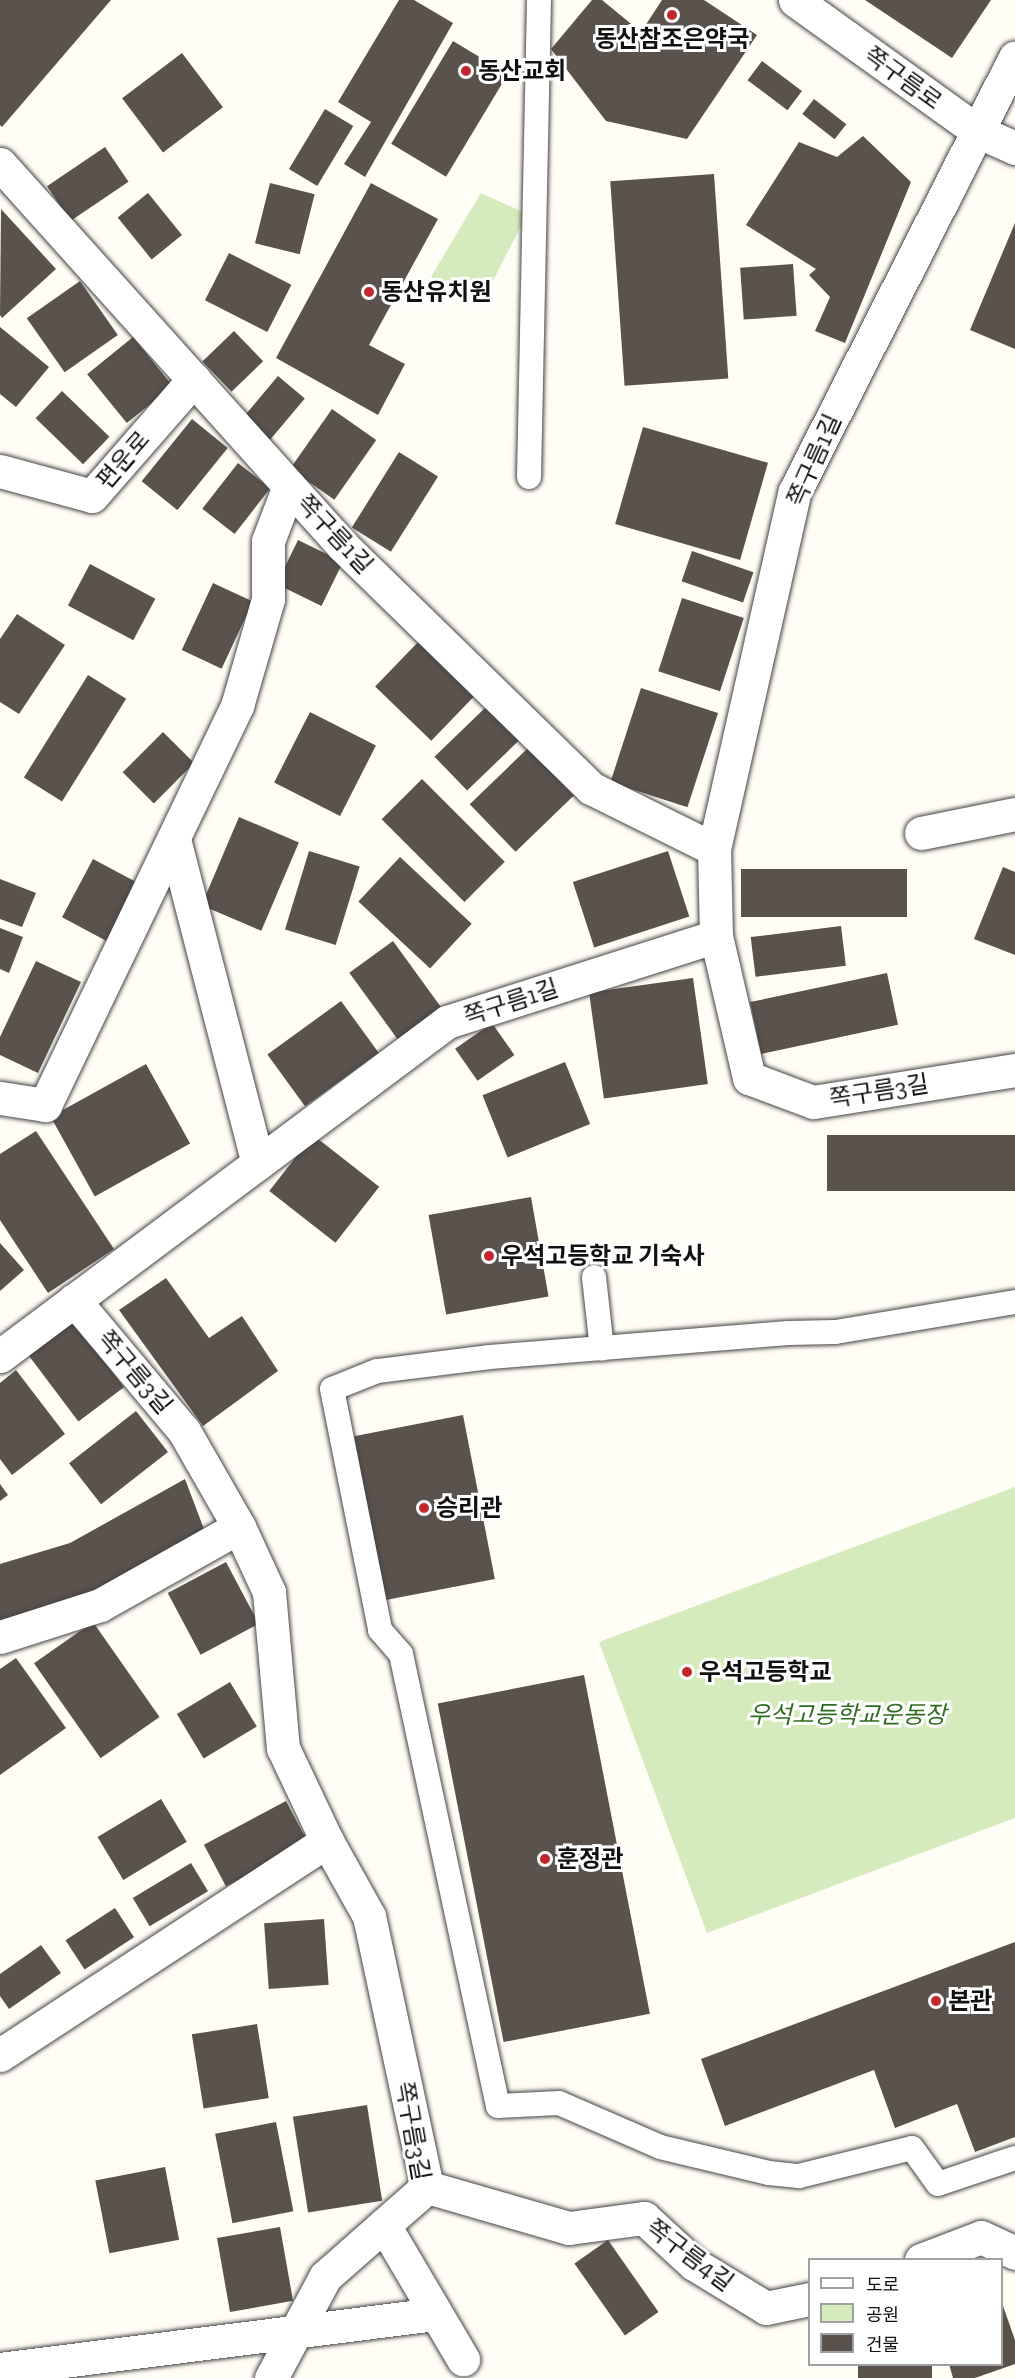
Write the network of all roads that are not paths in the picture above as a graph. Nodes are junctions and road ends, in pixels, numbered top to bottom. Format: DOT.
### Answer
graph roads {
  1 [pos="540,0"];
  2 [pos="795,0"];
  3 [pos="1015,58"];
  4 [pos="977,132"];
  5 [pos="1015,148"];
  6 [pos="0,164"];
  7 [pos="194,379"];
  8 [pos="0,471"];
  9 [pos="529,477"];
  10 [pos="289,486"];
  11 [pos="1015,814"];
  12 [pos="921,833"];
  13 [pos="174,839"];
  14 [pos="714,849"];
  15 [pos="716,936"];
  16 [pos="1015,1070"];
  17 [pos="0,1098"];
  18 [pos="258,1163"];
  19 [pos="594,1277"];
  20 [pos="74,1300"];
  21 [pos="1015,1302"];
  22 [pos="603,1348"];
  23 [pos="0,1356"];
  24 [pos="239,1527"];
  25 [pos="0,1637"];
  26 [pos="327,1841"];
  27 [pos="0,2055"];
  28 [pos="1015,2158"];
  29 [pos="427,2187"];
  30 [pos="384,2225"];
  31 [pos="1015,2253"];
  32 [pos="924,2258"];
  33 [pos="808,2299"];
  34 [pos="436,2314"];
  35 [pos="296,2332"];
  36 [pos="463,2360"];
  37 [pos="0,2369"];
  38 [pos="271,2378"];
  1 -- 9 [label="lane"];
  2 -- 4 [label="street, 쪽구름로"];
  3 -- 4 [label="street, 쪽구름1길"];
  4 -- 5 [label="street, 쪽구름로"];
  4 -- 14 [label="street, 쪽구름1길"];
  6 -- 7 [label="street, 쪽구름1길"];
  7 -- 8 [label="street, 편운로"];
  7 -- 10 [label="street, 쪽구름1길"];
  10 -- 13 [label="street, 쪽구름1길"];
  10 -- 14 [label="street, 쪽구름1길"];
  11 -- 12 [label="street"];
  13 -- 17 [label="street, 쪽구름1길"];
  13 -- 18 [label="street"];
  14 -- 15 [label="street, 쪽구름1길"];
  15 -- 16 [label="street, 쪽구름3길"];
  15 -- 18 [label="street, 쪽구름1길"];
  18 -- 20 [label="street, 쪽구름1길"];
  19 -- 22 [label="lane"];
  20 -- 23 [label="street"];
  20 -- 24 [label="street, 쪽구름3길"];
  21 -- 22 [label="lane"];
  22 -- 28 [label="lane"];
  24 -- 25 [label="street"];
  24 -- 26 [label="street, 쪽구름3길"];
  26 -- 27 [label="street"];
  26 -- 29 [label="street, 쪽구름3길"];
  29 -- 30 [label="street, 쪽구름3길"];
  29 -- 33 [label="street, 쪽구름4길"];
  30 -- 34 [label="street"];
  30 -- 35 [label="street, 쪽구름3길"];
  31 -- 32 [label="street"];
  34 -- 35 [label="street"];
  34 -- 36 [label="street"];
  35 -- 37 [label="street"];
  35 -- 38 [label="street, 쪽구름3길"];
}
